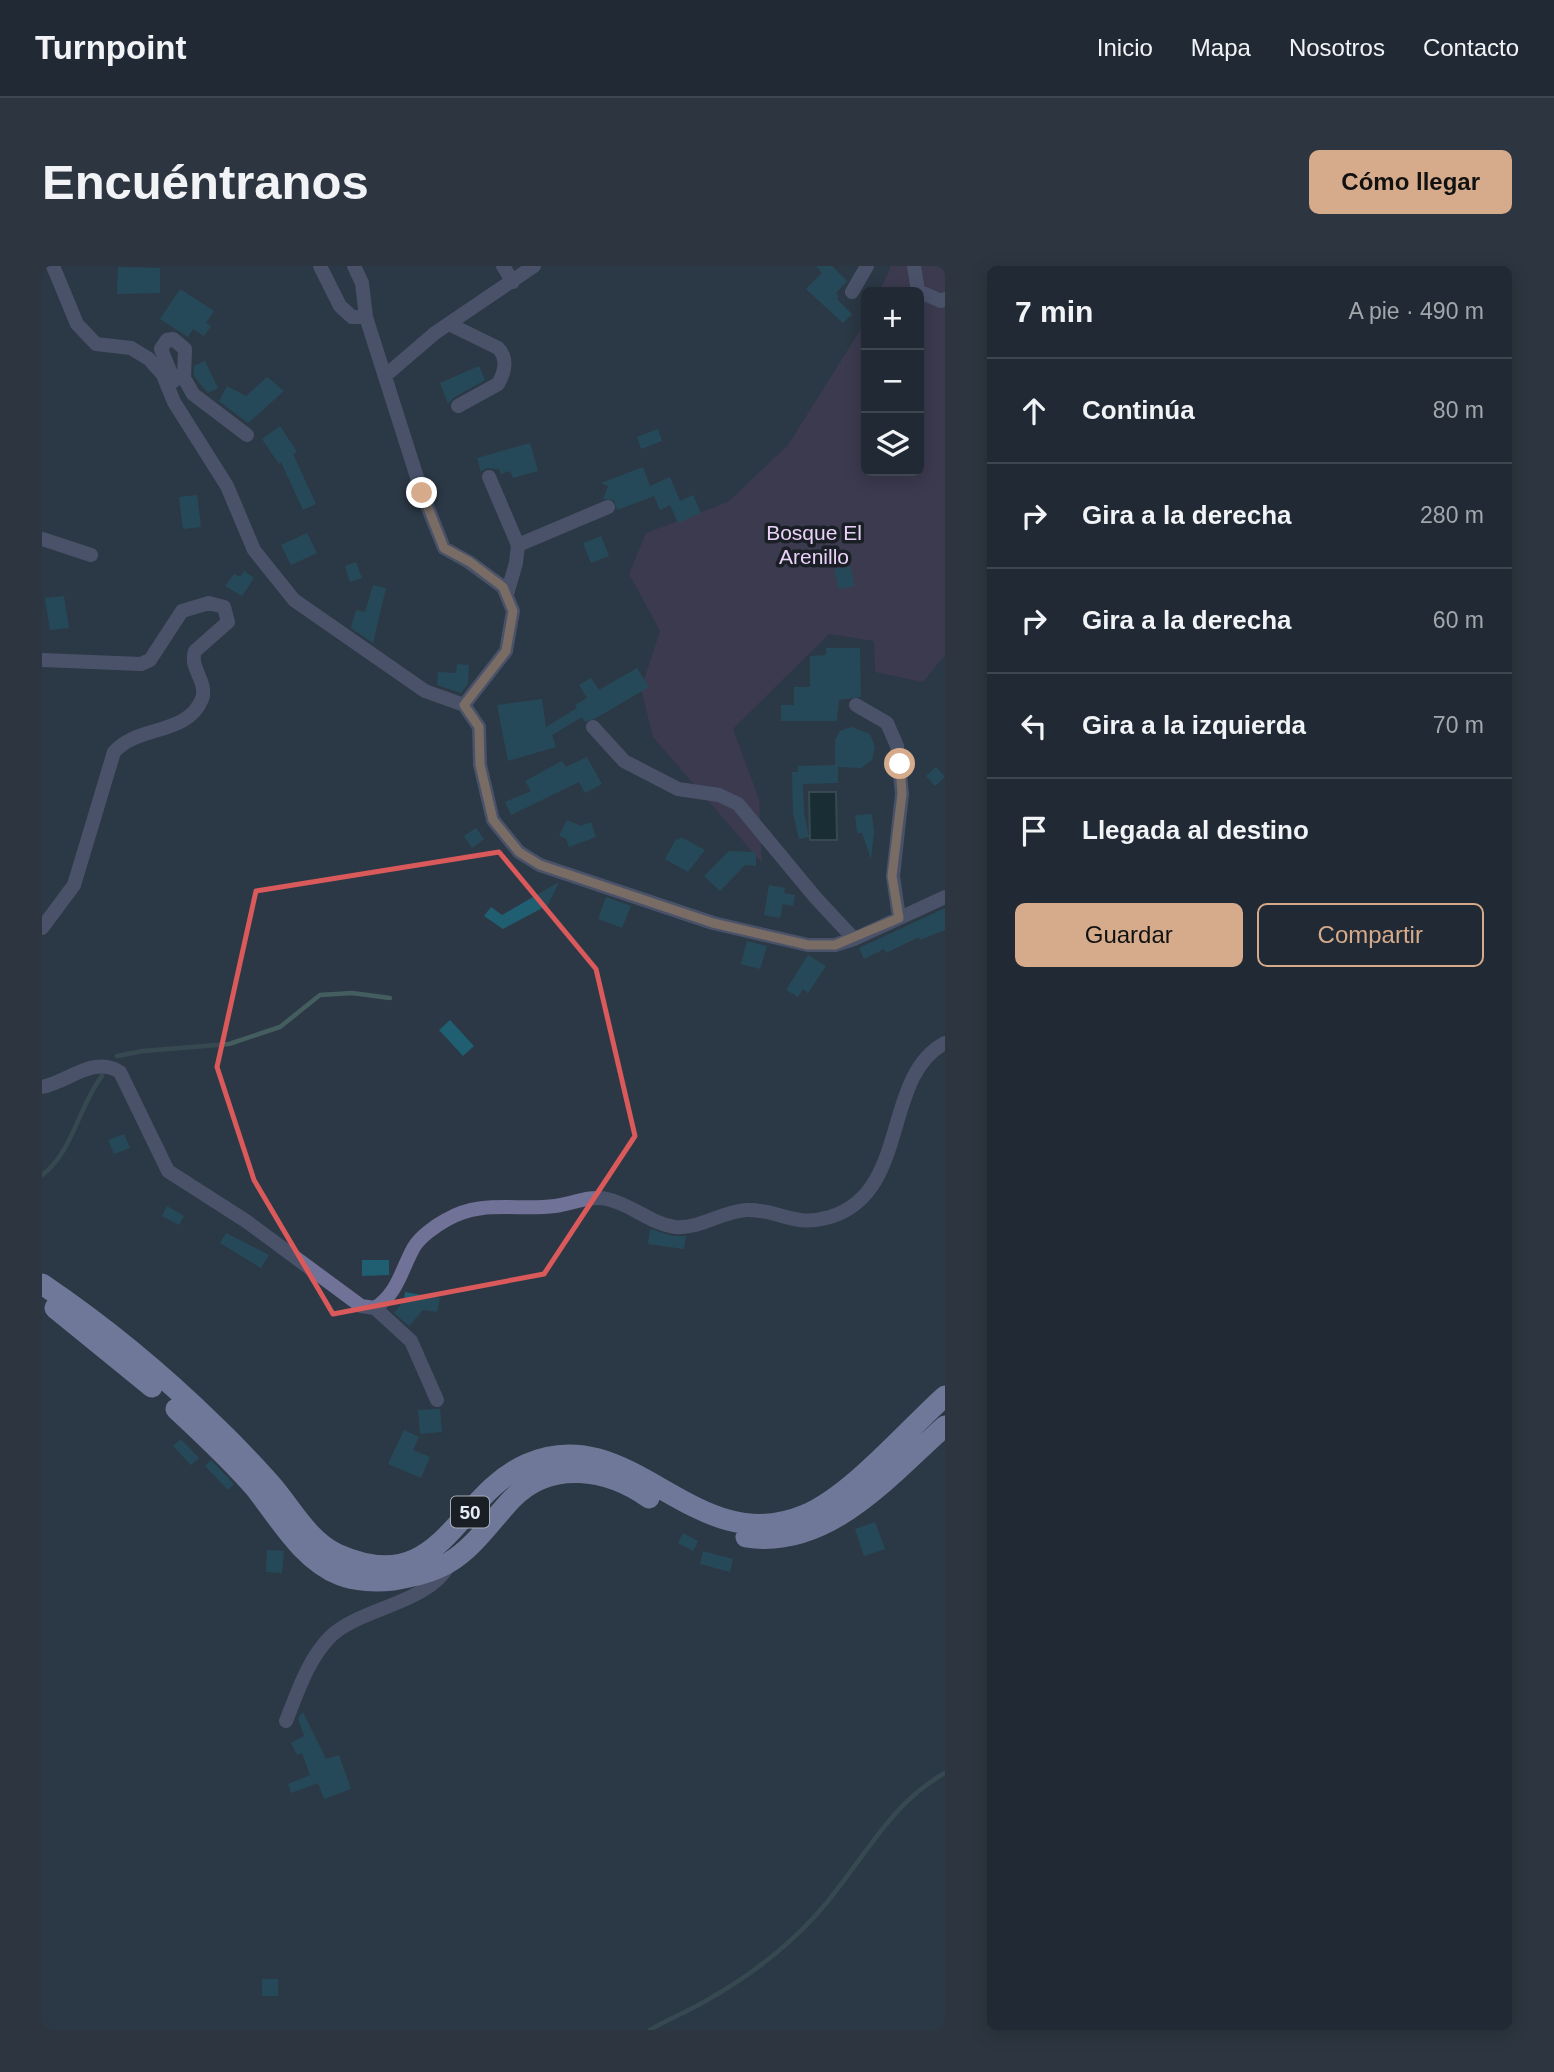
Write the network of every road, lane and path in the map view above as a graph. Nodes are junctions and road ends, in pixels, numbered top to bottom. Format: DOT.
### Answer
graph roads {
  1 [pos="53,266"];
  2 [pos="320,266"];
  3 [pos="354,266"];
  4 [pos="503,266"];
  5 [pos="534,266"];
  6 [pos="867,266"];
  7 [pos="914,266"];
  8 [pos="513,282"];
  9 [pos="852,292"];
  10 [pos="945,299"];
  11 [pos="366,317"];
  12 [pos="449,324"];
  13 [pos="386,375"];
  14 [pos="174,402"];
  15 [pos="458,406"];
  16 [pos="247,435"];
  17 [pos="489,477"];
  18 [pos="608,507"];
  19 [pos="42,539"];
  20 [pos="518,545"];
  21 [pos="91,555"];
  22 [pos="507,594"];
  23 [pos="42,660"];
  24 [pos="464,705"];
  25 [pos="856,705"];
  26 [pos="593,727"];
  27 [pos="945,897"];
  28 [pos="899,918"];
  29 [pos="42,928"];
  30 [pos="854,939"];
  31 [pos="945,1043"];
  32 [pos="42,1087"];
  33 [pos="42,1284"];
  34 [pos="42,1298"];
  35 [pos="375,1308"];
  36 [pos="945,1396"];
  37 [pos="437,1400"];
  38 [pos="945,1426"];
  39 [pos="451,1562"];
  40 [pos="286,1721"];
  1 -- 14 [label="street"];
  2 -- 11 [label="street"];
  3 -- 11 [label="street"];
  4 -- 8 [label="street"];
  5 -- 8 [label="street"];
  6 -- 9 [label="street"];
  7 -- 10 [label="street"];
  8 -- 12 [label="street"];
  11 -- 13 [label="street"];
  12 -- 13 [label="street"];
  12 -- 15 [label="street"];
  13 -- 22 [label="street"];
  14 -- 16 [label="street"];
  14 -- 24 [label="street"];
  17 -- 20 [label="street"];
  18 -- 20 [label="street"];
  19 -- 21 [label="street"];
  20 -- 22 [label="street"];
  22 -- 24 [label="street"];
  23 -- 29 [label="street"];
  24 -- 30 [label="street"];
  25 -- 28 [label="street"];
  26 -- 30 [label="street"];
  27 -- 28 [label="street"];
  28 -- 30 [label="street"];
  31 -- 35 [label="street"];
  32 -- 35 [label="street"];
  33 -- 36 [label="highway, 50"];
  34 -- 39 [label="highway, 50"];
  35 -- 37 [label="street"];
  38 -- 39 [label="highway, 50"];
  39 -- 40 [label="street"];
}
